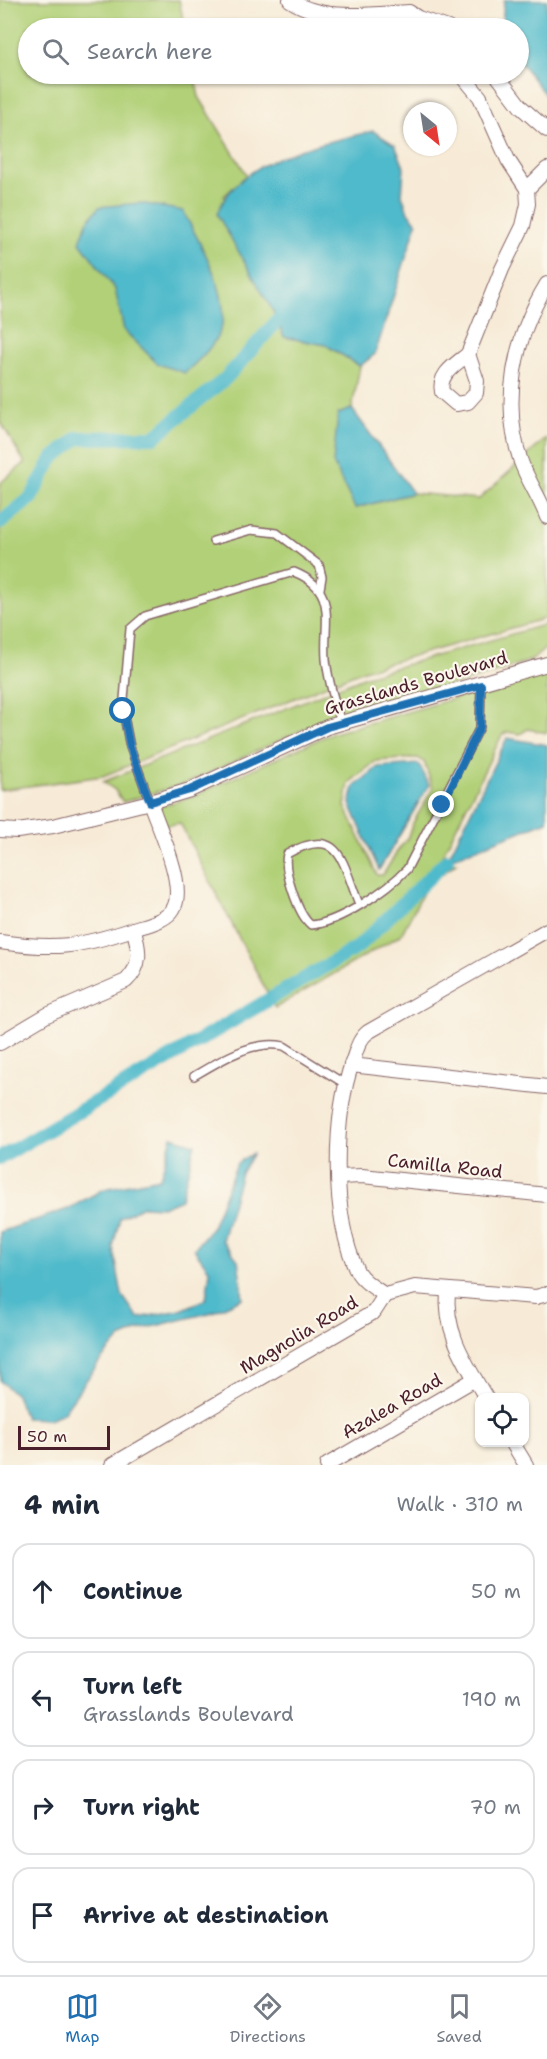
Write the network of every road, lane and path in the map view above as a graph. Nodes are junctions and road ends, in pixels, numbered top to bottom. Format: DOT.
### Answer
graph roads {
  1 [pos="290,0"];
  2 [pos="410,6"];
  3 [pos="469,84"];
  4 [pos="504,84"];
  5 [pos="547,130"];
  6 [pos="547,169"];
  7 [pos="527,189"];
  8 [pos="547,284"];
  9 [pos="468,354"];
  10 [pos="545,509"];
  11 [pos="213,541"];
  12 [pos="320,589"];
  13 [pos="547,657"];
  14 [pos="541,665"];
  15 [pos="481,685"];
  16 [pos="341,723"];
  17 [pos="150,802"];
  18 [pos="0,830"];
  19 [pos="358,904"];
  20 [pos="133,929"];
  21 [pos="547,930"];
  22 [pos="0,942"];
  23 [pos="0,1043"];
  24 [pos="351,1065"];
  25 [pos="194,1076"];
  26 [pos="345,1084"];
  27 [pos="547,1087"];
  28 [pos="339,1177"];
  29 [pos="547,1195"];
  30 [pos="448,1290"];
  31 [pos="547,1294"];
  32 [pos="385,1295"];
  33 [pos="475,1379"];
  34 [pos="483,1393"];
  35 [pos="514,1447"];
  36 [pos="112,1465"];
  37 [pos="327,1465"];
  38 [pos="525,1465"];
  1 -- 2 [label="street"];
  3 -- 7 [label="street"];
  4 -- 5 [label="street"];
  6 -- 7 [label="street"];
  7 -- 9 [label="street"];
  8 -- 10 [label="street"];
  11 -- 12 [label="lane"];
  12 -- 16 [label="lane"];
  12 -- 17 [label="lane"];
  13 -- 14 [label="street, Grasslands Boulevard"];
  14 -- 15 [label="street, Grasslands Boulevard"];
  15 -- 16 [label="street, Grasslands Boulevard"];
  15 -- 19 [label="lane"];
  16 -- 17 [label="street, Grasslands Boulevard"];
  17 -- 18 [label="street, Grasslands Boulevard"];
  17 -- 20 [label="street"];
  19 -- 19 [label="lane"];
  20 -- 22 [label="street"];
  20 -- 23 [label="street"];
  21 -- 24 [label="street, Magnolia Road"];
  24 -- 26 [label="street, Magnolia Road"];
  24 -- 27 [label="street"];
  25 -- 26 [label="lane"];
  26 -- 28 [label="street, Magnolia Road"];
  28 -- 29 [label="street, Camilla Road"];
  28 -- 32 [label="street, Magnolia Road"];
  30 -- 31 [label="street"];
  30 -- 32 [label="street"];
  30 -- 33 [label="street"];
  32 -- 36 [label="street, Magnolia Road"];
  33 -- 34 [label="street"];
  33 -- 37 [label="street, Azalea Road"];
  35 -- 38 [label="street"];
}
